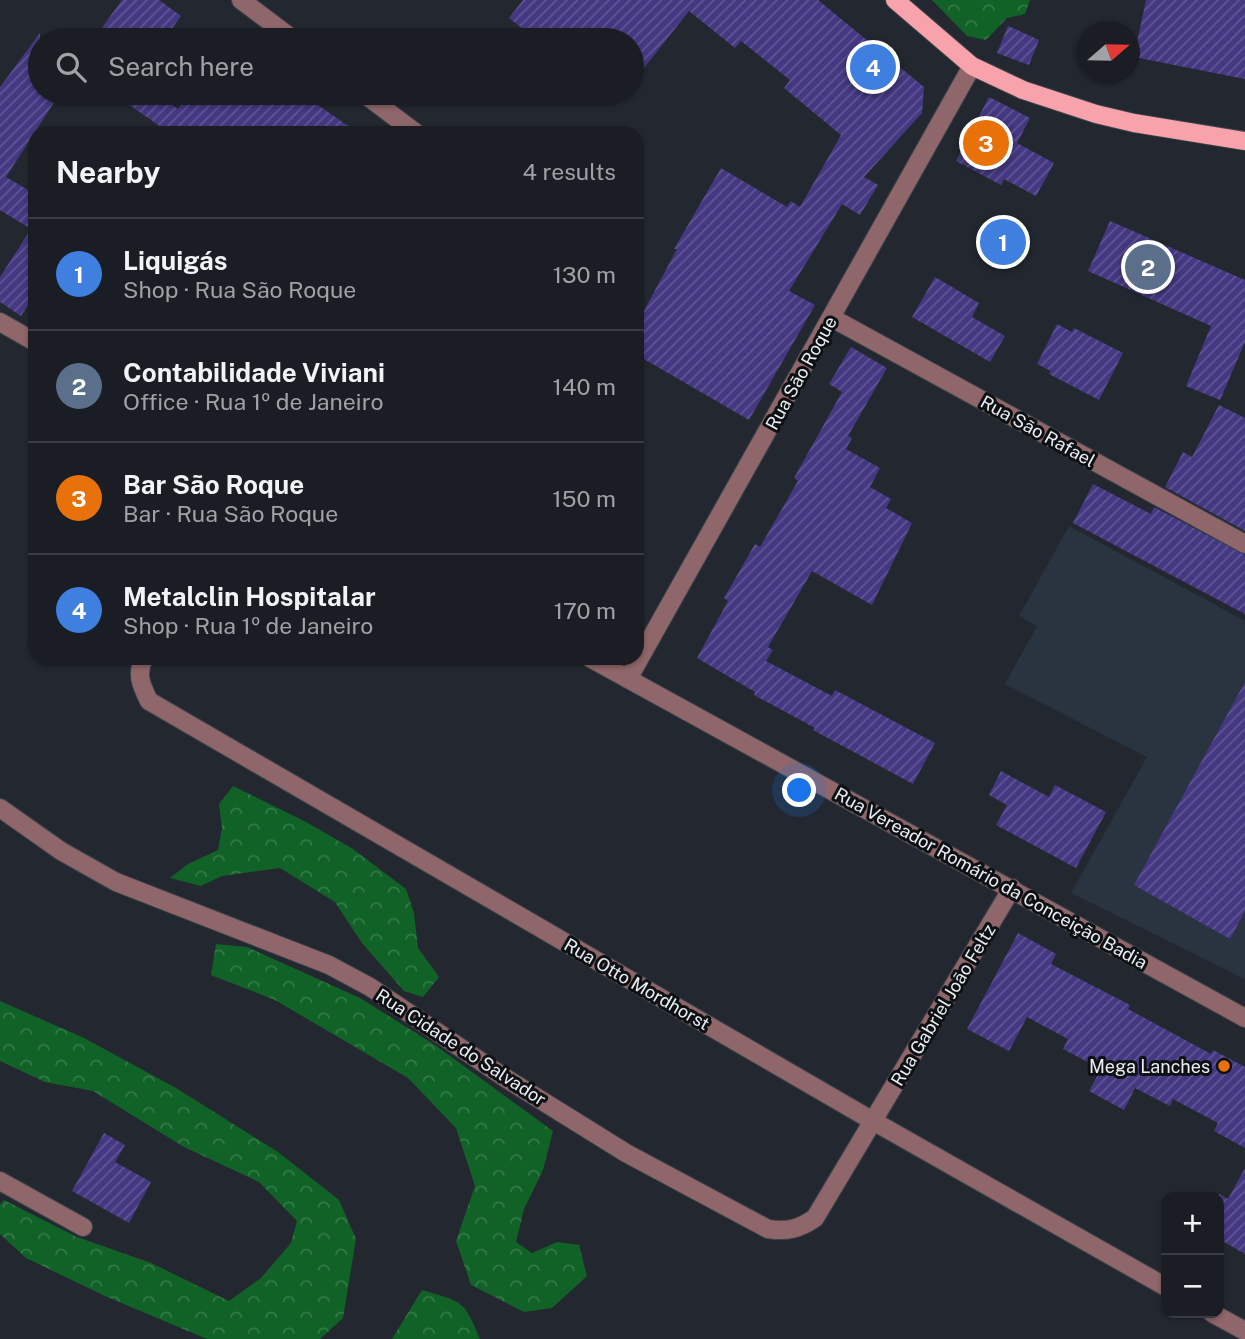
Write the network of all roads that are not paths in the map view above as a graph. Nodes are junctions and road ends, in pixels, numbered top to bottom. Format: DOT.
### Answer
graph roads {
  1 [pos="241,0"];
  2 [pos="895,0"];
  3 [pos="278,28"];
  4 [pos="972,66"];
  5 [pos="379,105"];
  6 [pos="407,126"];
  7 [pos="1245,141"];
  8 [pos="832,318"];
  9 [pos="0,323"];
  10 [pos="28,338"];
  11 [pos="1245,544"];
  12 [pos="644,651"];
  13 [pos="140,665"];
  14 [pos="603,665"];
  15 [pos="636,665"];
  16 [pos="628,679"];
  17 [pos="0,808"];
  18 [pos="1012,888"];
  19 [pos="1245,1018"];
  20 [pos="873,1121"];
  21 [pos="0,1181"];
  22 [pos="83,1227"];
  23 [pos="1161,1284"];
  24 [pos="1221,1318"];
  25 [pos="1245,1331"];
  1 -- 3 [label="street"];
  2 -- 4 [label="main road"];
  4 -- 7 [label="main road"];
  4 -- 8 [label="street, Rua São Roque"];
  5 -- 6 [label="street"];
  8 -- 11 [label="street, Rua São Rafael"];
  8 -- 12 [label="street, Rua São Roque"];
  9 -- 10 [label="street"];
  13 -- 20 [label="street, Rua Otto Mordhorst"];
  14 -- 16 [label="street, Rua Vereador Romário da Conceição Badia"];
  15 -- 16 [label="street, Rua São Roque"];
  16 -- 18 [label="street, Rua Vereador Romário da Conceição Badia"];
  17 -- 20 [label="street, Rua Cidade do Salvador"];
  18 -- 19 [label="street, Rua Vereador Romário da Conceição Badia"];
  18 -- 20 [label="street, Rua Gabriel João Feltz"];
  20 -- 23 [label="street, Rua Otto Mordhorst"];
  21 -- 22 [label="street"];
  24 -- 25 [label="street"];
}
